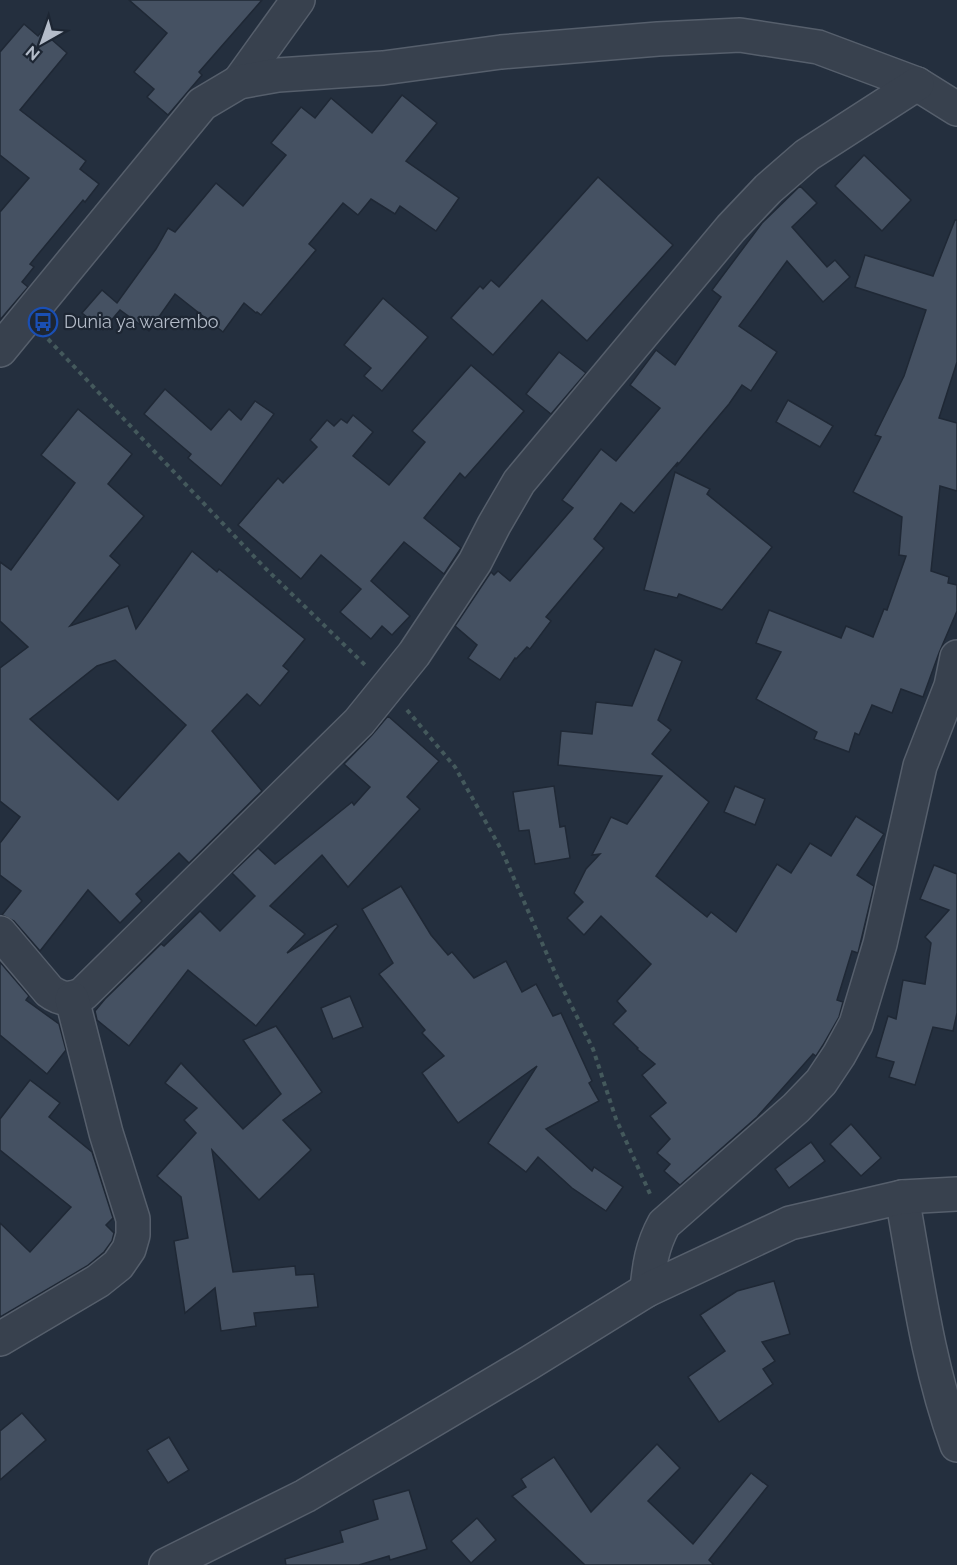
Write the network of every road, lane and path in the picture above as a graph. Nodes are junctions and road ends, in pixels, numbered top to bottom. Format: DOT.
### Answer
graph roads {
  1 [pos="298,0"];
  2 [pos="239,82"];
  3 [pos="916,84"];
  4 [pos="957,109"];
  5 [pos="27,316"];
  6 [pos="0,350"];
  7 [pos="957,657"];
  8 [pos="387,687"];
  9 [pos="0,933"];
  10 [pos="72,999"];
  11 [pos="957,1194"];
  12 [pos="902,1197"];
  13 [pos="664,1224"];
  14 [pos="647,1290"];
  15 [pos="0,1339"];
  16 [pos="957,1445"];
  17 [pos="166,1565"];
  1 -- 2 [label="street"];
  2 -- 3 [label="street"];
  2 -- 5 [label="street"];
  3 -- 4 [label="street"];
  3 -- 8 [label="street"];
  5 -- 6 [label="street"];
  5 -- 8 [label="path"];
  7 -- 13 [label="street"];
  8 -- 10 [label="street"];
  8 -- 13 [label="path"];
  9 -- 10 [label="street"];
  10 -- 15 [label="street"];
  11 -- 12 [label="street"];
  12 -- 14 [label="street"];
  12 -- 16 [label="street"];
  13 -- 14 [label="street"];
  14 -- 17 [label="street"];
}
